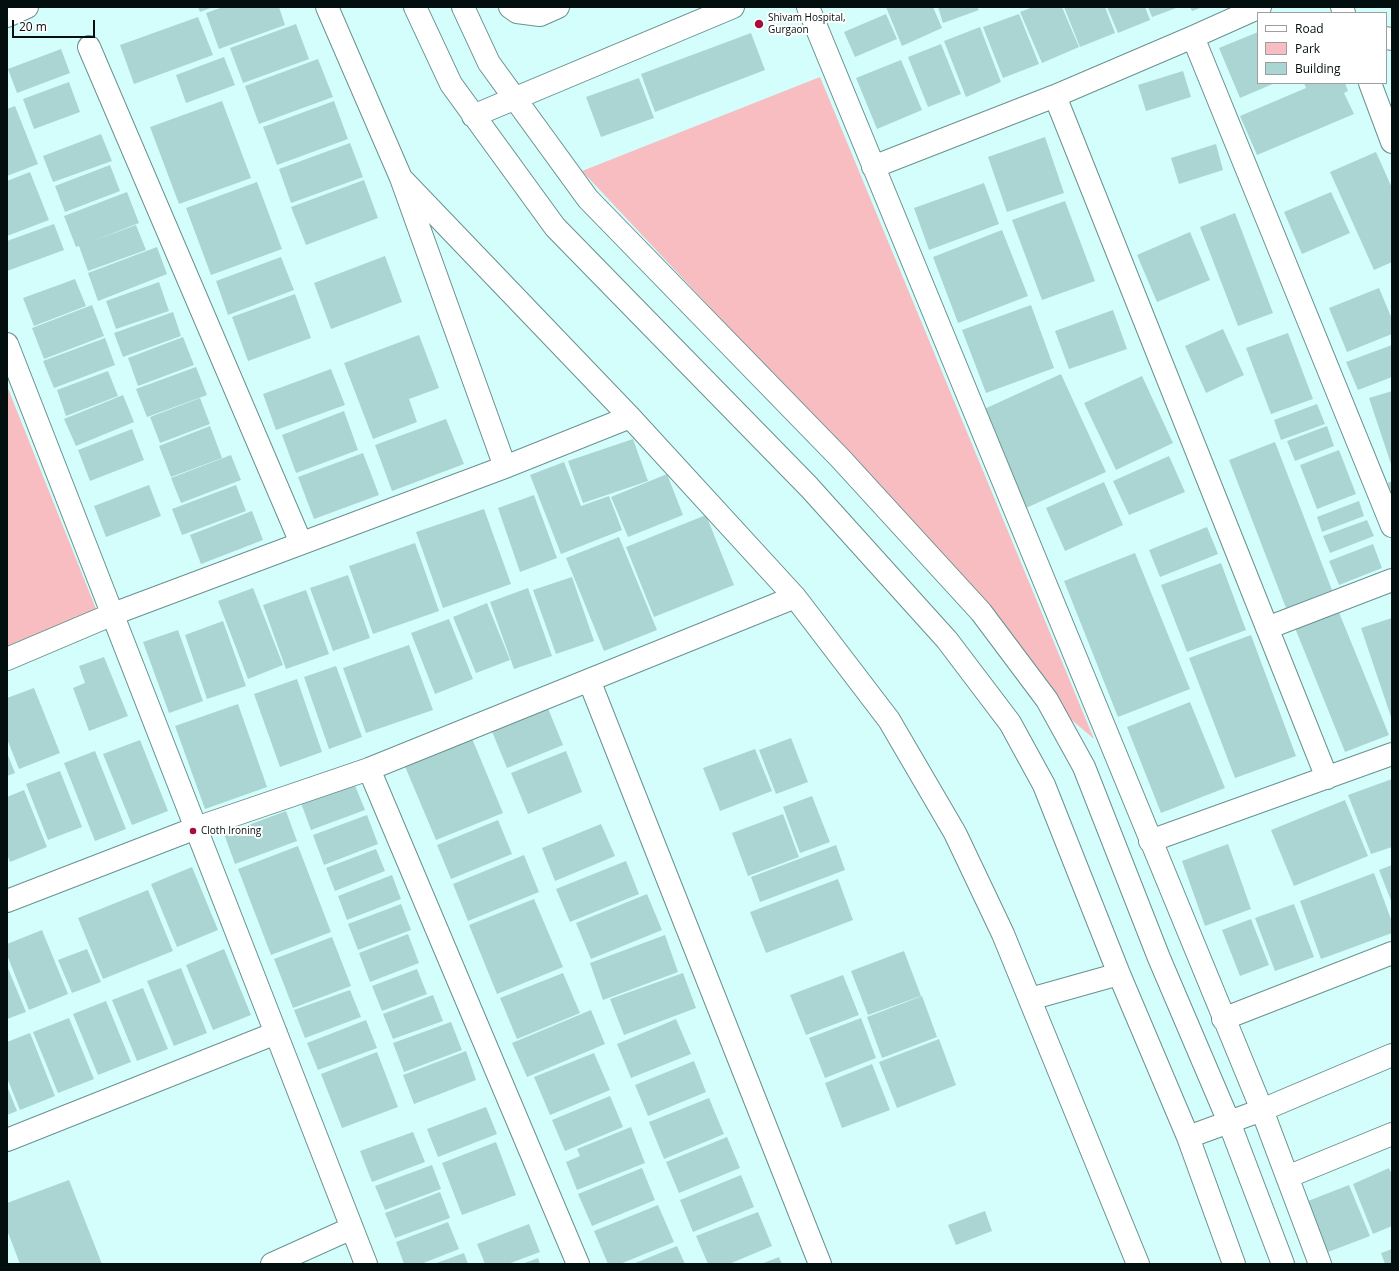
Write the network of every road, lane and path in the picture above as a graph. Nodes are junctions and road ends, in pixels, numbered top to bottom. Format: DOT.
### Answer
graph roads {
  1 [pos="27,7"];
  2 [pos="327,7"];
  3 [pos="415,7"];
  4 [pos="463,7"];
  5 [pos="510,7"];
  6 [pos="558,7"];
  7 [pos="733,7"];
  8 [pos="808,7"];
  9 [pos="1260,7"];
  10 [pos="7,16"];
  11 [pos="1193,37"];
  12 [pos="89,47"];
  13 [pos="1370,84"];
  14 [pos="1055,96"];
  15 [pos="515,98"];
  16 [pos="473,116"];
  17 [pos="1392,142"];
  18 [pos="873,167"];
  19 [pos="401,178"];
  20 [pos="7,344"];
  21 [pos="630,417"];
  22 [pos="505,468"];
  23 [pos="1392,526"];
  24 [pos="301,542"];
  25 [pos="1392,580"];
  26 [pos="795,597"];
  27 [pos="113,614"];
  28 [pos="1267,628"];
  29 [pos="7,659"];
  30 [pos="589,680"];
  31 [pos="1392,754"];
  32 [pos="369,769"];
  33 [pos="1327,778"];
  34 [pos="196,828"];
  35 [pos="1150,841"];
  36 [pos="7,901"];
  37 [pos="1392,954"];
  38 [pos="1119,974"];
  39 [pos="1030,999"];
  40 [pos="1223,1019"];
  41 [pos="276,1033"];
  42 [pos="1392,1055"];
  43 [pos="1262,1110"];
  44 [pos="1229,1122"];
  45 [pos="1392,1134"];
  46 [pos="1188,1137"];
  47 [pos="7,1140"];
  48 [pos="1287,1177"];
  49 [pos="352,1228"];
  50 [pos="272,1264"];
  51 [pos="366,1264"];
  52 [pos="578,1264"];
  53 [pos="820,1264"];
  54 [pos="1138,1264"];
  55 [pos="1234,1264"];
  56 [pos="1283,1264"];
  57 [pos="1320,1264"];
  1 -- 10 [label="street"];
  2 -- 19 [label="street"];
  3 -- 16 [label="street"];
  4 -- 15 [label="street"];
  5 -- 6 [label="street"];
  7 -- 15 [label="street"];
  8 -- 18 [label="street"];
  9 -- 11 [label="street"];
  11 -- 14 [label="street"];
  11 -- 23 [label="street"];
  12 -- 24 [label="street"];
  13 -- 17 [label="street"];
  14 -- 18 [label="street"];
  14 -- 28 [label="street"];
  15 -- 16 [label="street"];
  15 -- 44 [label="street"];
  16 -- 38 [label="street"];
  18 -- 35 [label="street"];
  19 -- 21 [label="street"];
  19 -- 22 [label="street"];
  20 -- 27 [label="street"];
  21 -- 22 [label="street"];
  21 -- 26 [label="street"];
  22 -- 24 [label="street"];
  24 -- 27 [label="street"];
  25 -- 28 [label="street"];
  26 -- 30 [label="street"];
  26 -- 39 [label="street"];
  27 -- 29 [label="street"];
  27 -- 34 [label="street"];
  28 -- 33 [label="street"];
  30 -- 32 [label="street"];
  30 -- 53 [label="street"];
  31 -- 33 [label="street"];
  32 -- 34 [label="street"];
  32 -- 52 [label="street"];
  33 -- 35 [label="street"];
  34 -- 36 [label="street"];
  34 -- 41 [label="street"];
  35 -- 40 [label="street"];
  37 -- 40 [label="street"];
  38 -- 39 [label="street"];
  38 -- 46 [label="street"];
  39 -- 54 [label="street"];
  40 -- 43 [label="street"];
  41 -- 47 [label="street"];
  41 -- 49 [label="street"];
  42 -- 43 [label="street"];
  43 -- 44 [label="street"];
  43 -- 48 [label="street"];
  44 -- 46 [label="street"];
  44 -- 56 [label="street"];
  45 -- 48 [label="street"];
  46 -- 55 [label="street"];
  48 -- 57 [label="street"];
  49 -- 50 [label="street"];
  49 -- 51 [label="street"];
}
